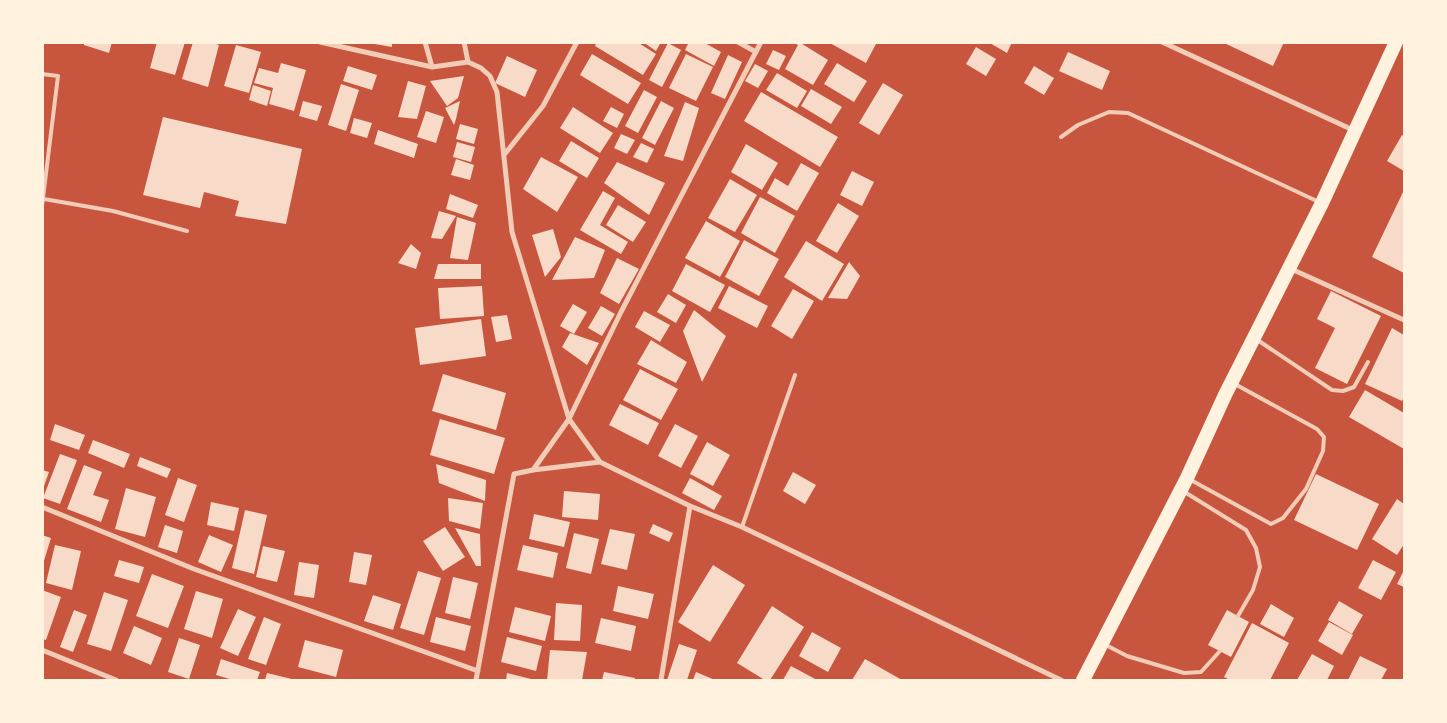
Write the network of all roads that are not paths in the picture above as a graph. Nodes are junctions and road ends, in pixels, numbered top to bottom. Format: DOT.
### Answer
graph roads {
  1 [pos="320,42"];
  2 [pos="425,42"];
  3 [pos="464,42"];
  4 [pos="577,42"];
  5 [pos="738,42"];
  6 [pos="761,42"];
  7 [pos="1162,42"];
  8 [pos="1396,42"];
  9 [pos="1404,47"];
  10 [pos="756,52"];
  11 [pos="468,62"];
  12 [pos="432,67"];
  13 [pos="42,74"];
  14 [pos="1356,131"];
  15 [pos="1060,136"];
  16 [pos="504,156"];
  17 [pos="44,199"];
  18 [pos="1322,203"];
  19 [pos="42,206"];
  20 [pos="187,231"];
  21 [pos="1289,268"];
  22 [pos="1404,320"];
  23 [pos="1254,338"];
  24 [pos="1368,362"];
  25 [pos="795,375"];
  26 [pos="1232,383"];
  27 [pos="569,419"];
  28 [pos="600,462"];
  29 [pos="533,470"];
  30 [pos="1184,484"];
  31 [pos="690,506"];
  32 [pos="42,507"];
  33 [pos="742,527"];
  34 [pos="1238,616"];
  35 [pos="1103,644"];
  36 [pos="42,650"];
  37 [pos="1220,651"];
  38 [pos="478,671"];
  39 [pos="116,680"];
  40 [pos="476,680"];
  41 [pos="660,680"];
  42 [pos="1061,680"];
  43 [pos="1083,680"];
  1 -- 12 [label="street"];
  2 -- 12 [label="street"];
  3 -- 11 [label="street"];
  4 -- 16 [label="street"];
  5 -- 10 [label="street"];
  6 -- 10 [label="street"];
  7 -- 14 [label="street"];
  8 -- 9 [label="lane"];
  8 -- 14 [label="highway"];
  10 -- 27 [label="street"];
  11 -- 12 [label="street"];
  11 -- 16 [label="street"];
  13 -- 17 [label="lane"];
  14 -- 18 [label="highway"];
  15 -- 18 [label="lane"];
  16 -- 27 [label="street"];
  17 -- 19 [label="lane"];
  17 -- 20 [label="lane"];
  18 -- 21 [label="highway"];
  21 -- 22 [label="street"];
  21 -- 23 [label="highway"];
  23 -- 24 [label="lane"];
  23 -- 26 [label="highway"];
  25 -- 33 [label="lane"];
  26 -- 30 [label="highway"];
  26 -- 30 [label="lane"];
  27 -- 28 [label="street"];
  27 -- 29 [label="street"];
  28 -- 29 [label="street"];
  28 -- 31 [label="street"];
  29 -- 38 [label="street"];
  30 -- 34 [label="lane"];
  30 -- 35 [label="highway"];
  31 -- 33 [label="street"];
  31 -- 41 [label="street"];
  32 -- 38 [label="street"];
  33 -- 42 [label="street"];
  35 -- 37 [label="lane"];
  35 -- 43 [label="highway"];
  36 -- 39 [label="street"];
  38 -- 40 [label="street"];
}
